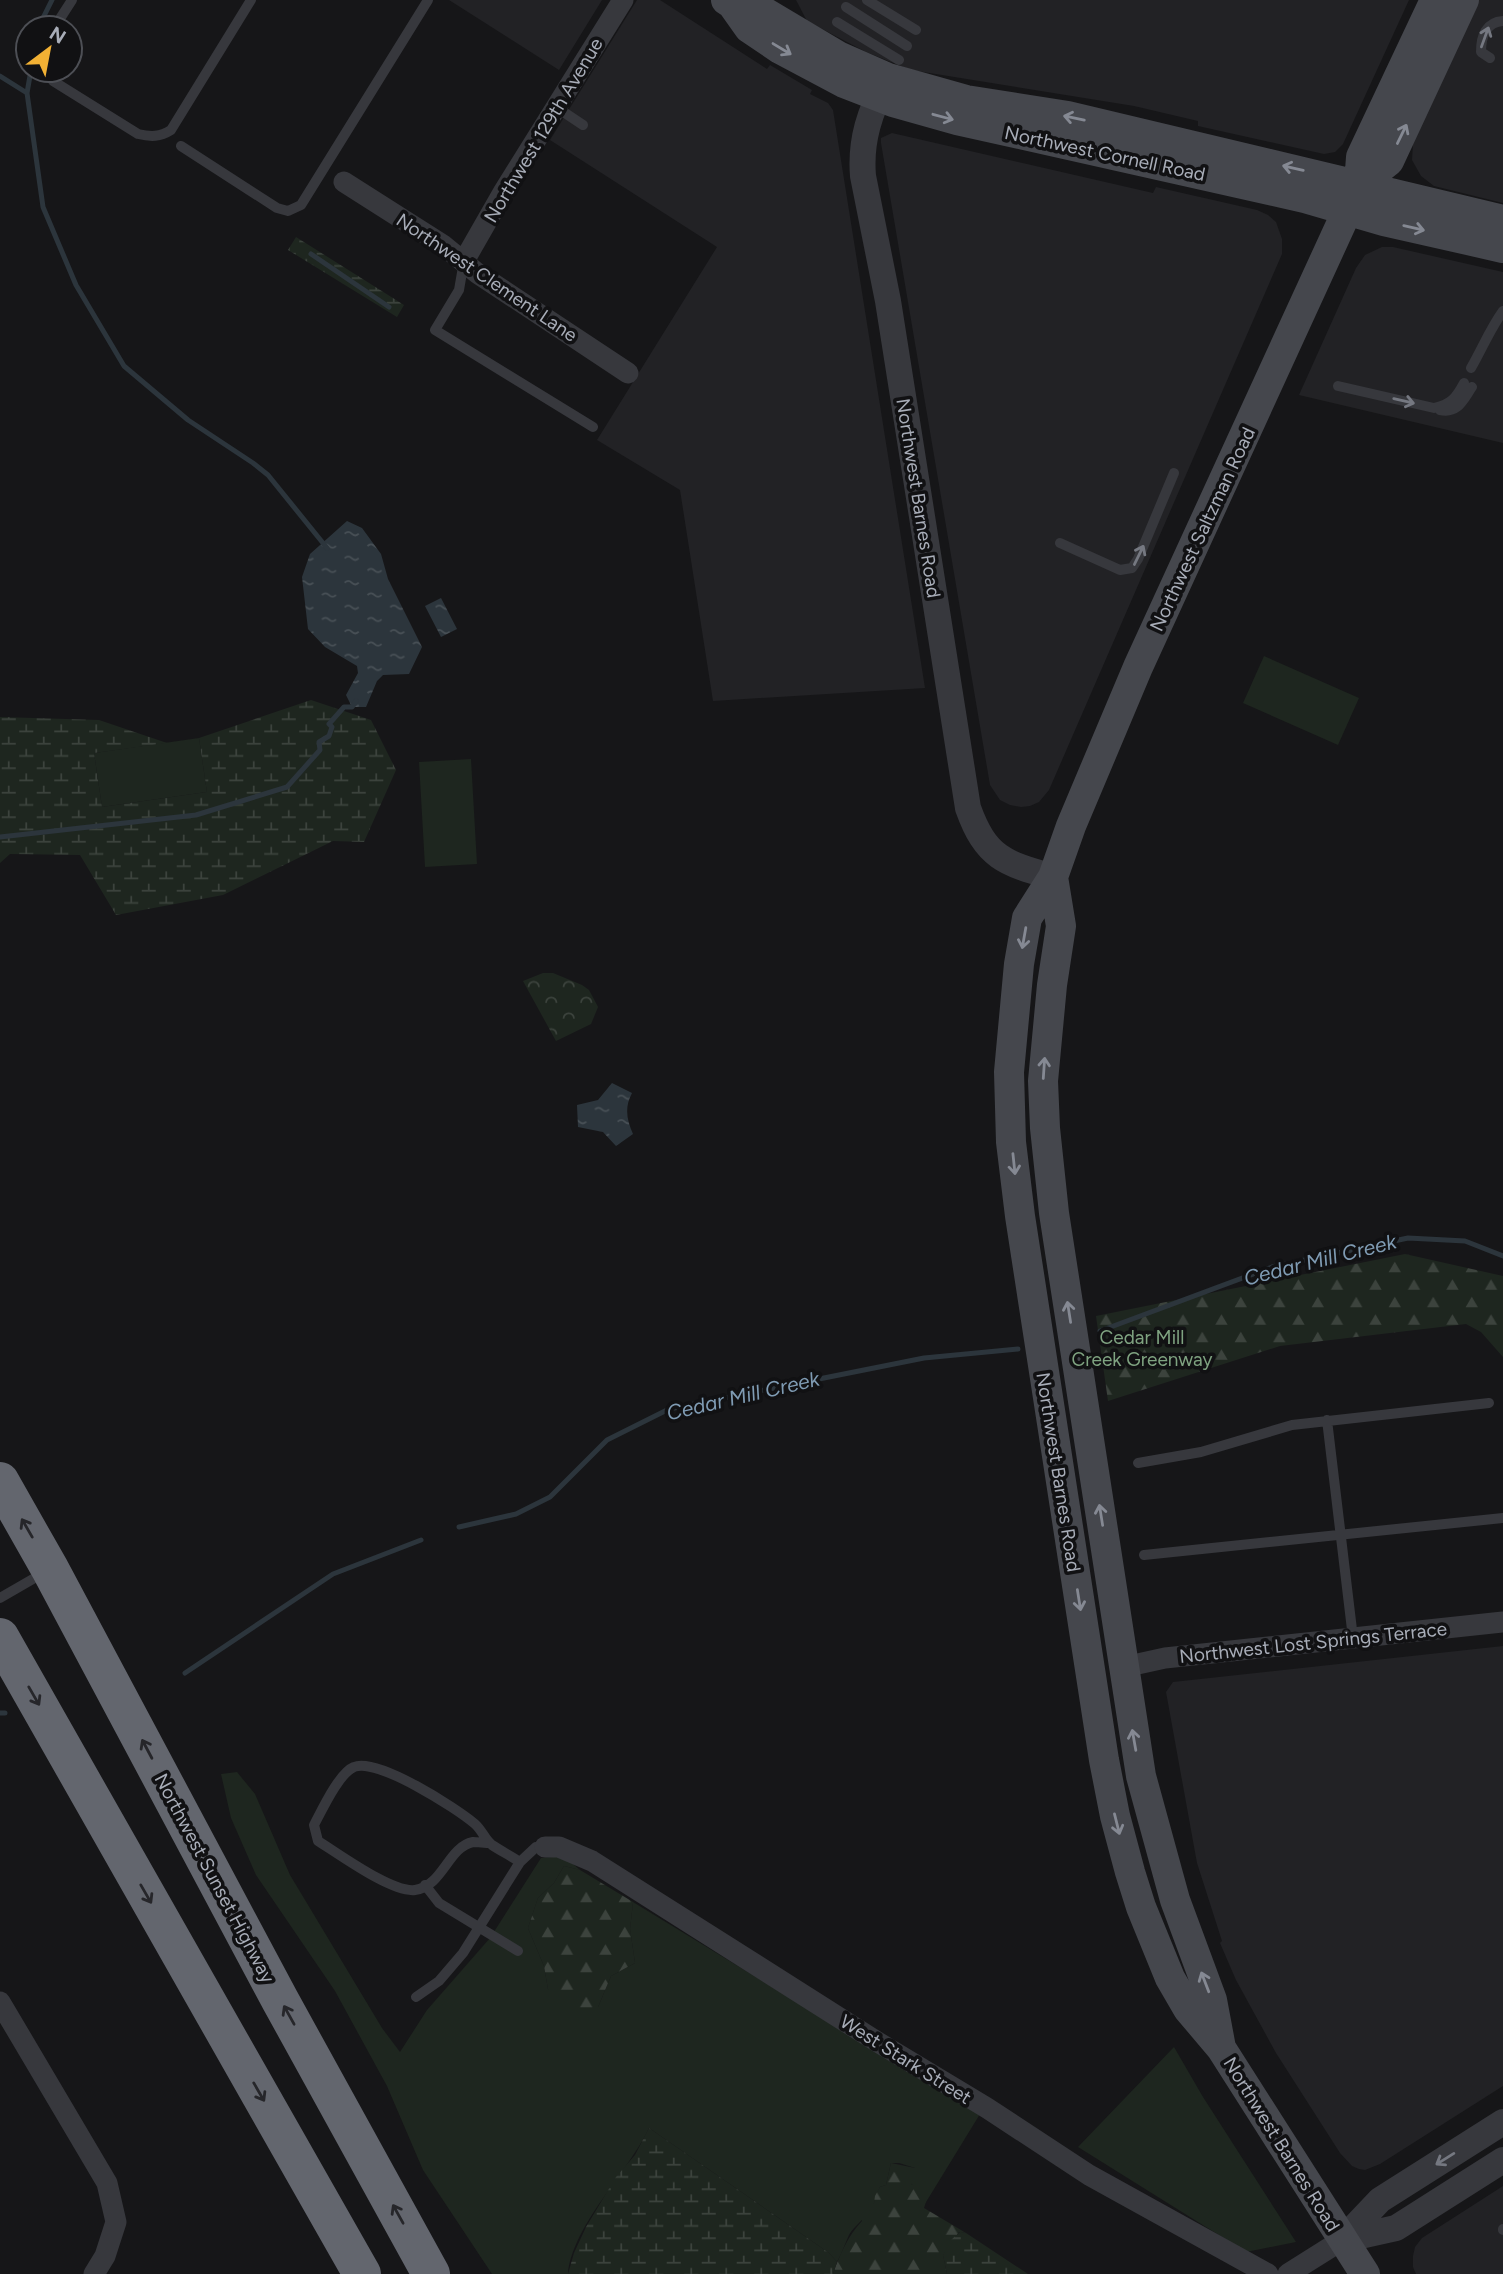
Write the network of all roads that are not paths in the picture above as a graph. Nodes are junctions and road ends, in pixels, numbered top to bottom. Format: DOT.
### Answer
graph roads {
  1 [pos="251,0"];
  2 [pos="428,0"];
  3 [pos="623,0"];
  4 [pos="867,0"];
  5 [pos="1435,0"];
  6 [pos="1464,0"];
  7 [pos="729,2"];
  8 [pos="850,3"];
  9 [pos="1503,21"];
  10 [pos="837,22"];
  11 [pos="916,30"];
  12 [pos="907,46"];
  13 [pos="1490,58"];
  14 [pos="888,78"];
  15 [pos="58,84"];
  16 [pos="556,107"];
  17 [pos="583,125"];
  18 [pos="181,146"];
  19 [pos="344,182"];
  20 [pos="1354,198"];
  21 [pos="1503,220"];
  22 [pos="1503,248"];
  23 [pos="464,261"];
  24 [pos="1503,311"];
  25 [pos="1474,370"];
  26 [pos="628,373"];
  27 [pos="1468,385"];
  28 [pos="1338,387"];
  29 [pos="593,427"];
  30 [pos="1174,473"];
  31 [pos="1060,543"];
  32 [pos="1053,877"];
  33 [pos="1489,1403"];
  34 [pos="1327,1420"];
  35 [pos="1138,1463"];
  36 [pos="0,1481"];
  37 [pos="1503,1518"];
  38 [pos="1339,1535"];
  39 [pos="1144,1555"];
  40 [pos="50,1569"];
  41 [pos="0,1598"];
  42 [pos="1503,1622"];
  43 [pos="0,1637"];
  44 [pos="1353,1638"];
  45 [pos="1124,1667"];
  46 [pos="490,1843"];
  47 [pos="545,1846"];
  48 [pos="520,1862"];
  49 [pos="425,1885"];
  50 [pos="480,1927"];
  51 [pos="518,1951"];
  52 [pos="416,1997"];
  53 [pos="1,2006"];
  54 [pos="1221,2048"];
  55 [pos="1503,2122"];
  56 [pos="1503,2160"];
  57 [pos="1342,2240"];
  58 [pos="94,2274"];
  59 [pos="362,2274"];
  60 [pos="431,2274"];
  61 [pos="1268,2274"];
  62 [pos="1288,2274"];
  63 [pos="1365,2274"];
  1 -- 15 [label="lane"];
  2 -- 18 [label="lane"];
  3 -- 16 [label="street, Northwest 129th Avenue"];
  4 -- 11 [label="lane"];
  5 -- 20 [label="main road, Northwest Saltzman Road"];
  20 -- 6 [label="main road, Northwest Saltzman Road, one-way"];
  7 -- 14 [label="main road, Northwest Cornell Road"];
  7 -- 14 [label="main road, Northwest Cornell Road, one-way"];
  8 -- 12 [label="lane"];
  13 -- 9 [label="lane, one-way"];
  10 -- 14 [label="lane"];
  14 -- 20 [label="main road, Northwest Cornell Road"];
  14 -- 32 [label="street, Northwest Barnes Road"];
  16 -- 17 [label="lane"];
  16 -- 23 [label="street, Northwest 129th Avenue"];
  19 -- 23 [label="street, Northwest Clement Lane"];
  20 -- 21 [label="main road, Northwest Cornell Road"];
  20 -- 22 [label="main road, Northwest Cornell Road, one-way"];
  20 -- 32 [label="main road, Northwest Saltzman Road"];
  23 -- 26 [label="street, Northwest Clement Lane"];
  23 -- 29 [label="lane"];
  24 -- 25 [label="lane"];
  28 -- 27 [label="lane, one-way"];
  31 -- 30 [label="lane, one-way"];
  45 -- 32 [label="main road, Northwest Barnes Road, one-way"];
  32 -- 54 [label="main road, Northwest Barnes Road, one-way"];
  33 -- 34 [label="lane"];
  34 -- 35 [label="lane"];
  34 -- 38 [label="lane"];
  40 -- 36 [label="highway, Northwest Sunset Highway, one-way"];
  37 -- 38 [label="lane"];
  38 -- 39 [label="lane"];
  38 -- 44 [label="lane"];
  40 -- 41 [label="lane"];
  60 -- 40 [label="highway, Northwest Sunset Highway, one-way"];
  42 -- 44 [label="street, Northwest Lost Springs Terrace"];
  43 -- 59 [label="highway, one-way"];
  44 -- 45 [label="street, Northwest Lost Springs Terrace"];
  54 -- 45 [label="main road, Northwest Barnes Road, one-way"];
  46 -- 48 [label="lane"];
  46 -- 49 [label="lane"];
  46 -- 49 [label="lane"];
  47 -- 48 [label="lane"];
  47 -- 61 [label="street, West Stark Street"];
  48 -- 50 [label="lane"];
  49 -- 50 [label="lane"];
  50 -- 51 [label="lane"];
  50 -- 52 [label="lane"];
  53 -- 58 [label="street"];
  54 -- 57 [label="main road, Northwest Barnes Road"];
  55 -- 57 [label="street, one-way"];
  56 -- 57 [label="street"];
  57 -- 62 [label="street"];
  57 -- 63 [label="main road, Northwest Barnes Road"];
}
